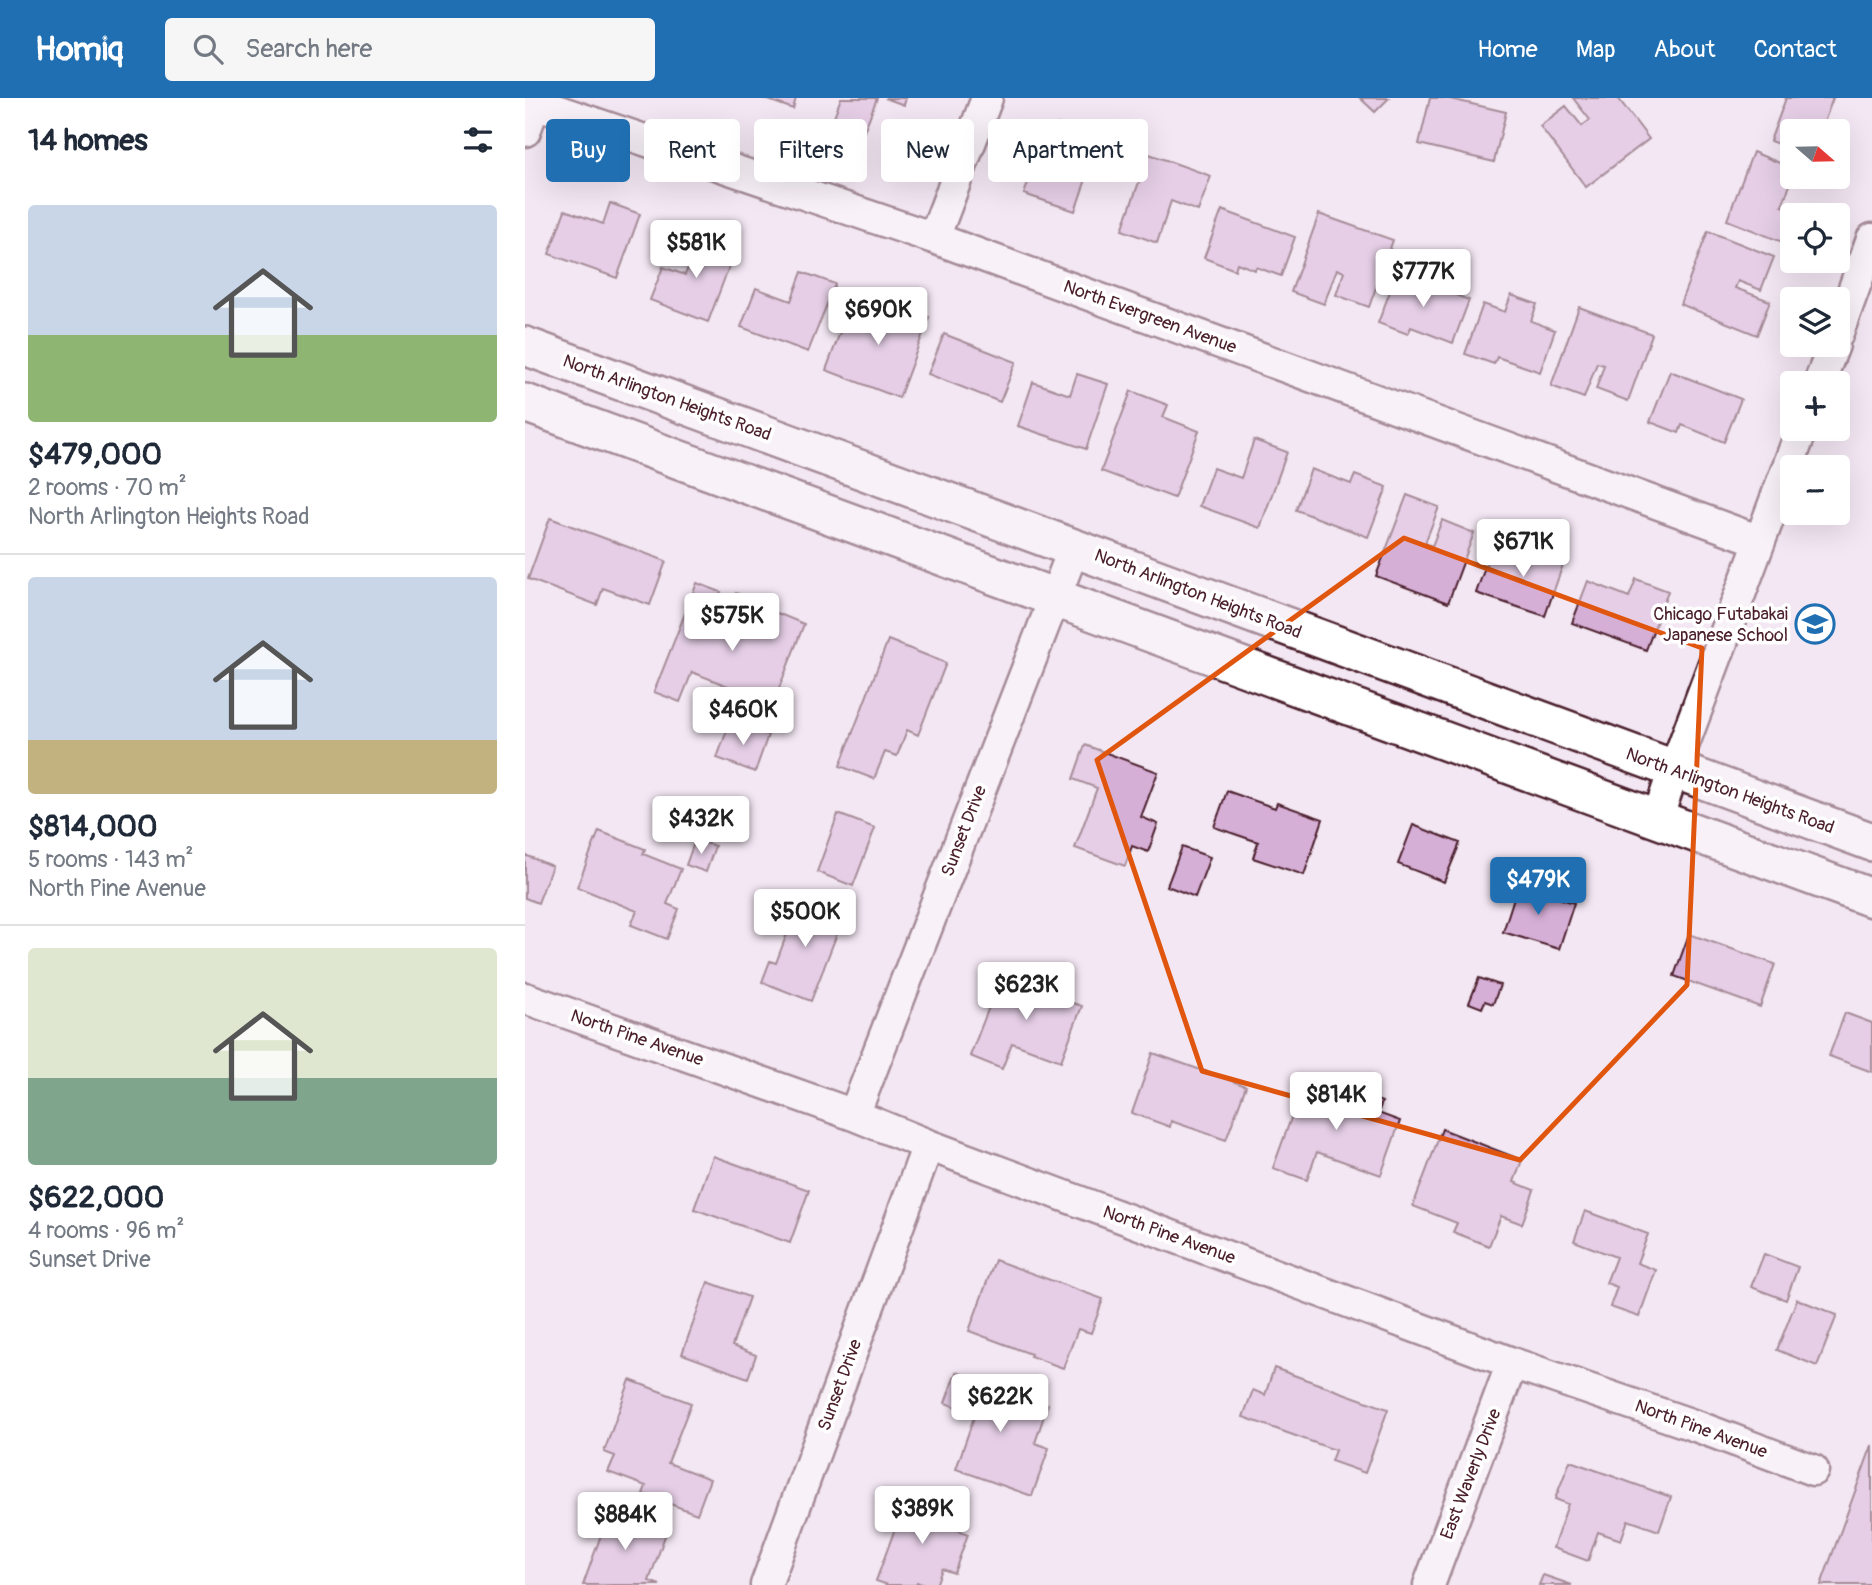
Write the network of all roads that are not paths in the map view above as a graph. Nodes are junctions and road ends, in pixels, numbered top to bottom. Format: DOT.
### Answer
graph roads {
  1 [pos="987,98"];
  2 [pos="536,101"];
  3 [pos="525,131"];
  4 [pos="934,239"];
  5 [pos="1872,239"];
  6 [pos="1850,299"];
  7 [pos="525,346"];
  8 [pos="525,403"];
  9 [pos="1798,441"];
  10 [pos="1760,541"];
  11 [pos="1074,548"];
  12 [pos="1055,597"];
  13 [pos="1674,771"];
  14 [pos="1657,819"];
  15 [pos="1872,842"];
  16 [pos="1872,898"];
  17 [pos="525,998"];
  18 [pos="855,1115"];
  19 [pos="928,1145"];
  20 [pos="1513,1363"];
  21 [pos="1813,1470"];
  22 [pos="766,1585"];
  23 [pos="1429,1585"];
  1 -- 4 [label="street"];
  2 -- 3 [label="street"];
  2 -- 4 [label="street, North Evergreen Avenue"];
  4 -- 10 [label="street, North Evergreen Avenue"];
  5 -- 6 [label="street"];
  7 -- 11 [label="main road, North Arlington Heights Road"];
  8 -- 12 [label="main road"];
  9 -- 10 [label="street"];
  10 -- 13 [label="street"];
  11 -- 12 [label="street, Sunset Drive"];
  11 -- 13 [label="main road, North Arlington Heights Road"];
  12 -- 14 [label="main road"];
  12 -- 18 [label="street, Sunset Drive"];
  13 -- 14 [label="street"];
  13 -- 15 [label="main road, North Arlington Heights Road"];
  14 -- 16 [label="main road"];
  17 -- 18 [label="street, North Pine Avenue"];
  18 -- 19 [label="street, North Pine Avenue"];
  19 -- 20 [label="street, North Pine Avenue"];
  19 -- 22 [label="street, Sunset Drive"];
  20 -- 21 [label="street, North Pine Avenue"];
  20 -- 23 [label="street, East Waverly Drive"];
}
